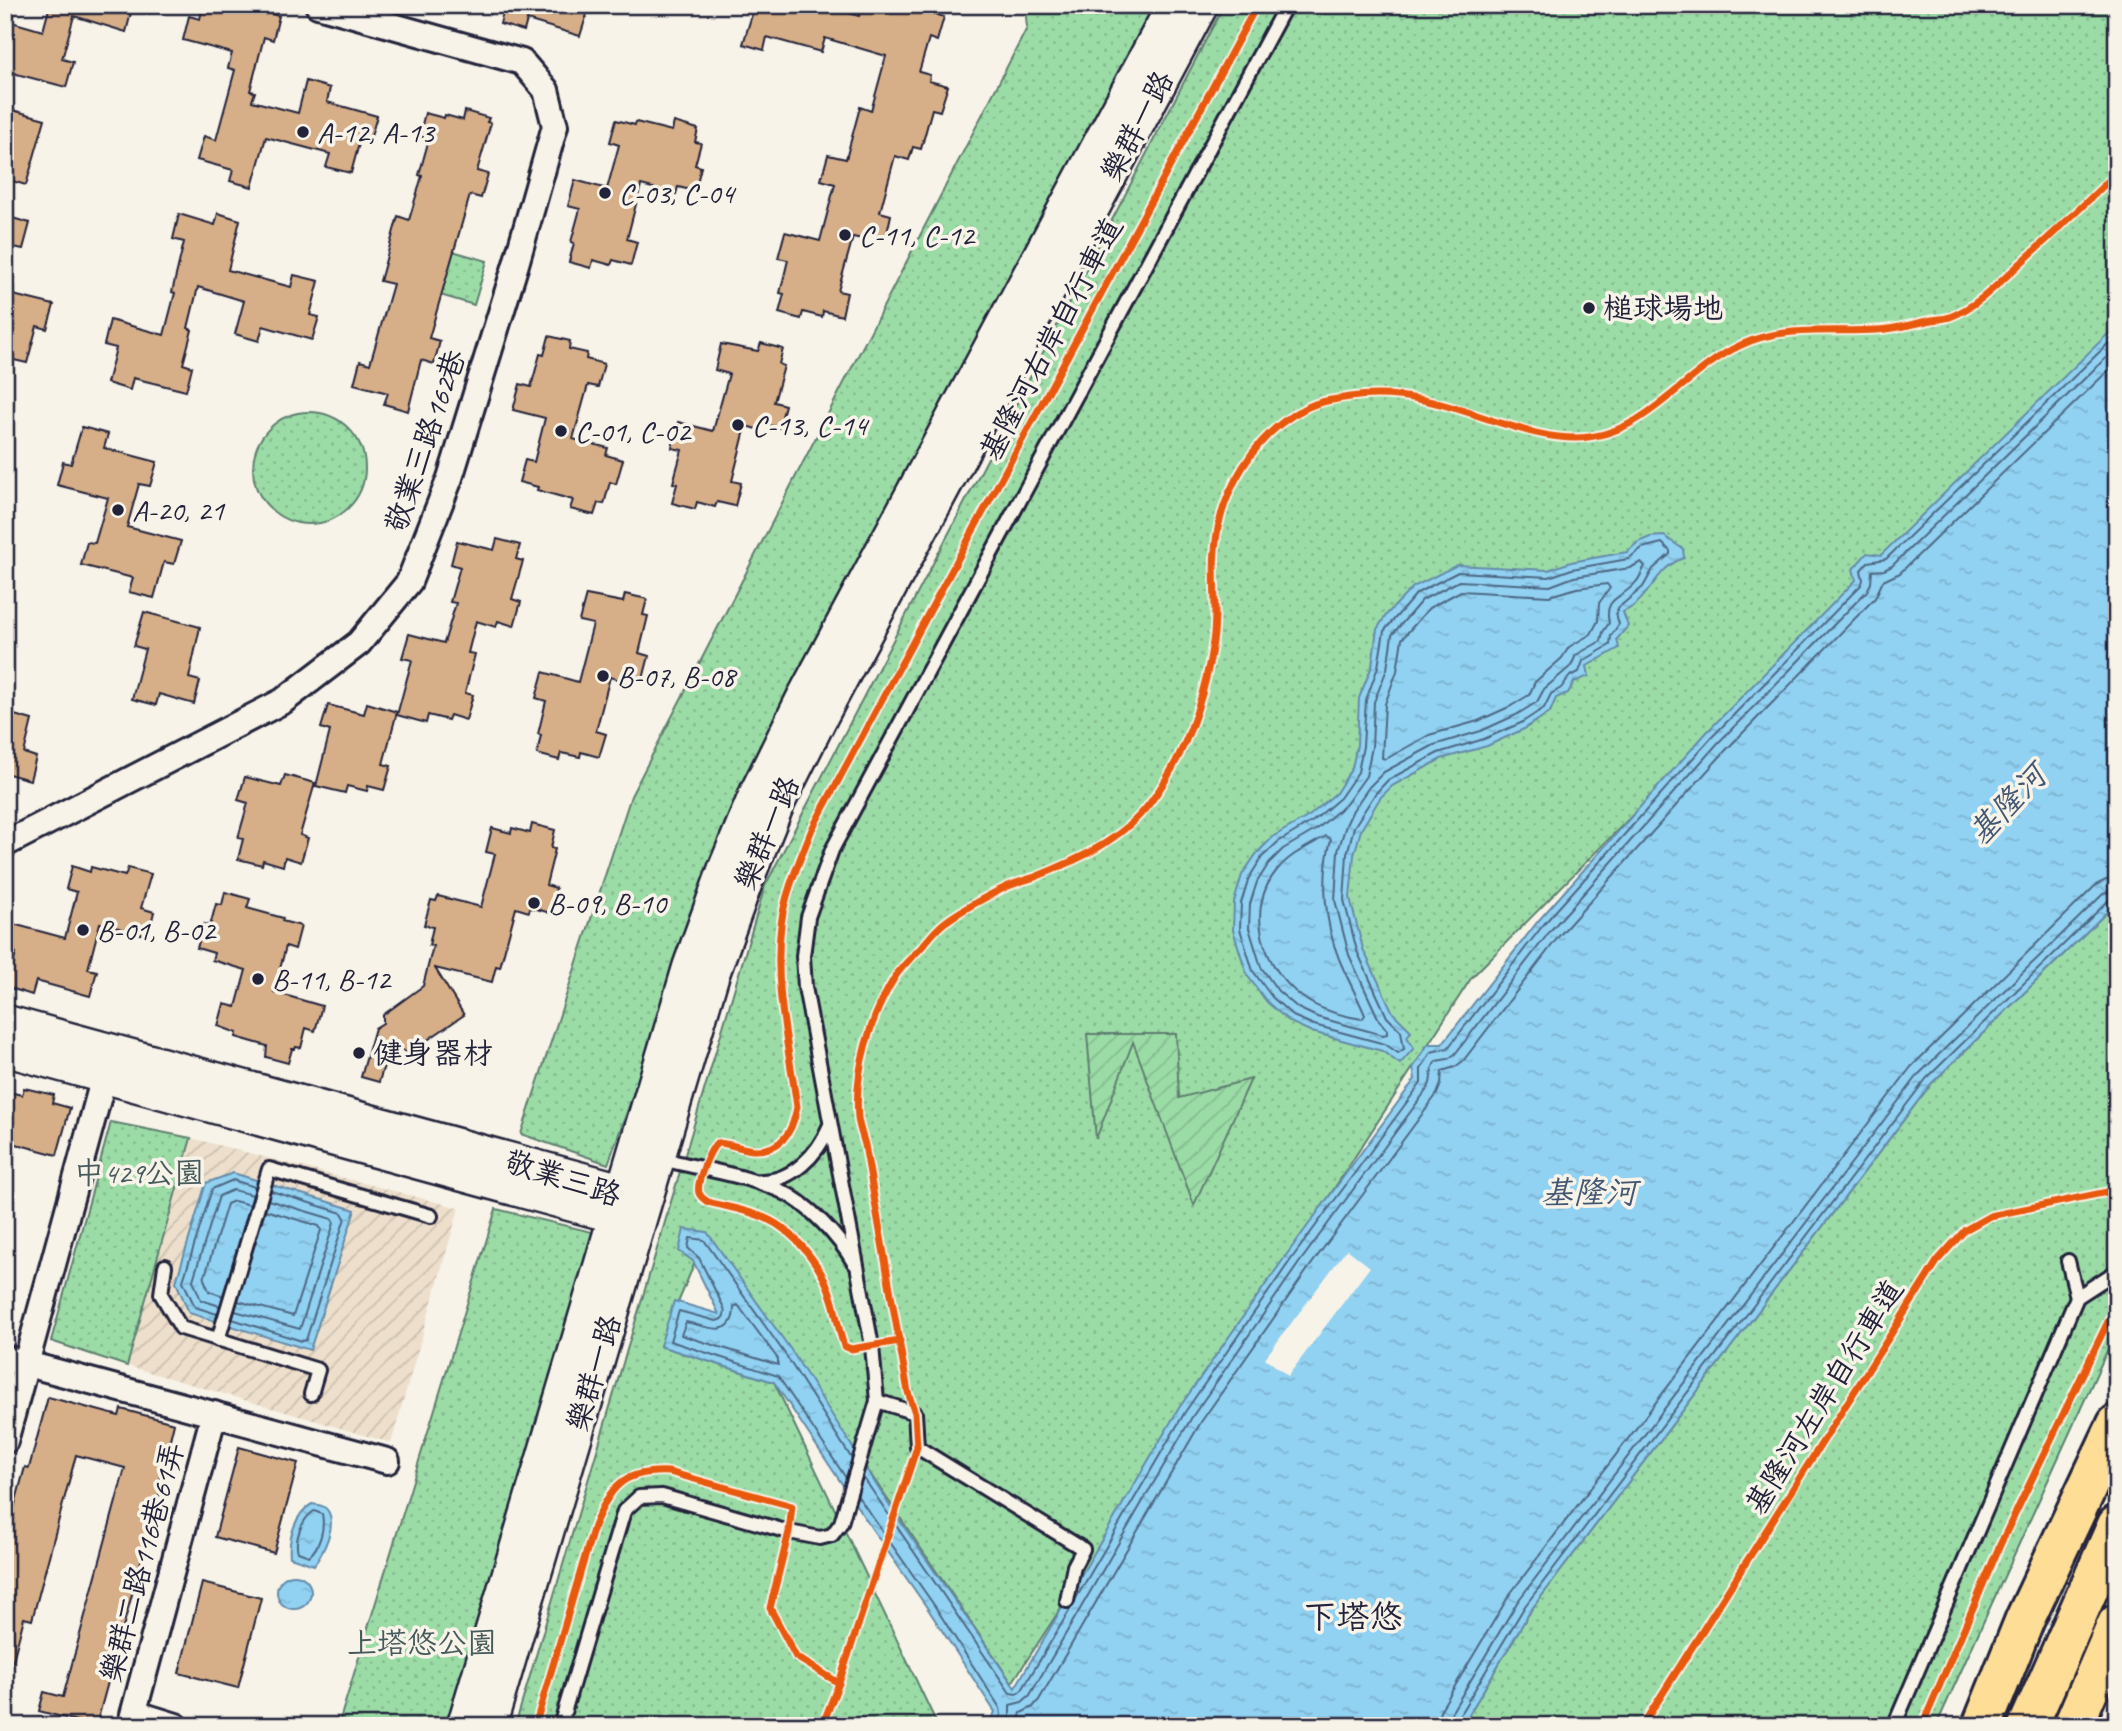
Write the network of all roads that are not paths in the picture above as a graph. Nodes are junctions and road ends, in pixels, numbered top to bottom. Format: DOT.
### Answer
graph roads {
  1 [pos="318,5"];
  2 [pos="1174,5"];
  3 [pos="1201,5"];
  4 [pos="1286,5"];
  5 [pos="5,844"];
  6 [pos="5,1022"];
  7 [pos="5,1049"];
  8 [pos="104,1076"];
  9 [pos="829,1127"];
  10 [pos="647,1154"];
  11 [pos="750,1181"];
  12 [pos="627,1206"];
  13 [pos="431,1216"];
  14 [pos="2068,1261"];
  15 [pos="165,1266"];
  16 [pos="2117,1271"];
  17 [pos="859,1272"];
  18 [pos="2077,1297"];
  19 [pos="218,1340"];
  20 [pos="16,1360"];
  21 [pos="312,1394"];
  22 [pos="877,1401"];
  23 [pos="214,1414"];
  24 [pos="2117,1424"];
  25 [pos="5,1441"];
  26 [pos="387,1461"];
  27 [pos="2117,1525"];
  28 [pos="1067,1601"];
  29 [pos="2117,1624"];
  30 [pos="132,1719"];
  31 [pos="176,1726"];
  32 [pos="464,1726"];
  33 [pos="489,1726"];
  34 [pos="560,1726"];
  35 [pos="1894,1726"];
  36 [pos="1982,1726"];
  37 [pos="2028,1726"];
  38 [pos="2073,1726"];
  1 -- 5 [label="street, 敬業三路162巷"];
  2 -- 10 [label="main road, 樂群一路"];
  3 -- 10 [label="main road, 樂群一路"];
  4 -- 9 [label="lane"];
  6 -- 12 [label="main road, 敬業三路"];
  7 -- 8 [label="main road, 敬業三路"];
  8 -- 12 [label="main road, 敬業三路"];
  8 -- 20 [label="street"];
  9 -- 11 [label="lane"];
  9 -- 17 [label="lane"];
  10 -- 11 [label="lane"];
  10 -- 12 [label="main road, 樂群一路"];
  11 -- 17 [label="lane"];
  12 -- 32 [label="main road, 樂群一路"];
  12 -- 33 [label="main road, 樂群一路"];
  13 -- 19 [label="lane"];
  14 -- 18 [label="lane"];
  15 -- 19 [label="lane"];
  16 -- 18 [label="lane"];
  17 -- 22 [label="lane"];
  18 -- 35 [label="lane"];
  19 -- 21 [label="lane"];
  20 -- 23 [label="street"];
  20 -- 25 [label="street"];
  22 -- 28 [label="lane"];
  22 -- 34 [label="lane"];
  23 -- 26 [label="street"];
  23 -- 30 [label="street, 樂群二路116巷61弄"];
  24 -- 36 [label="highway"];
  27 -- 37 [label="highway"];
  29 -- 38 [label="highway"];
  30 -- 31 [label="street"];
}
